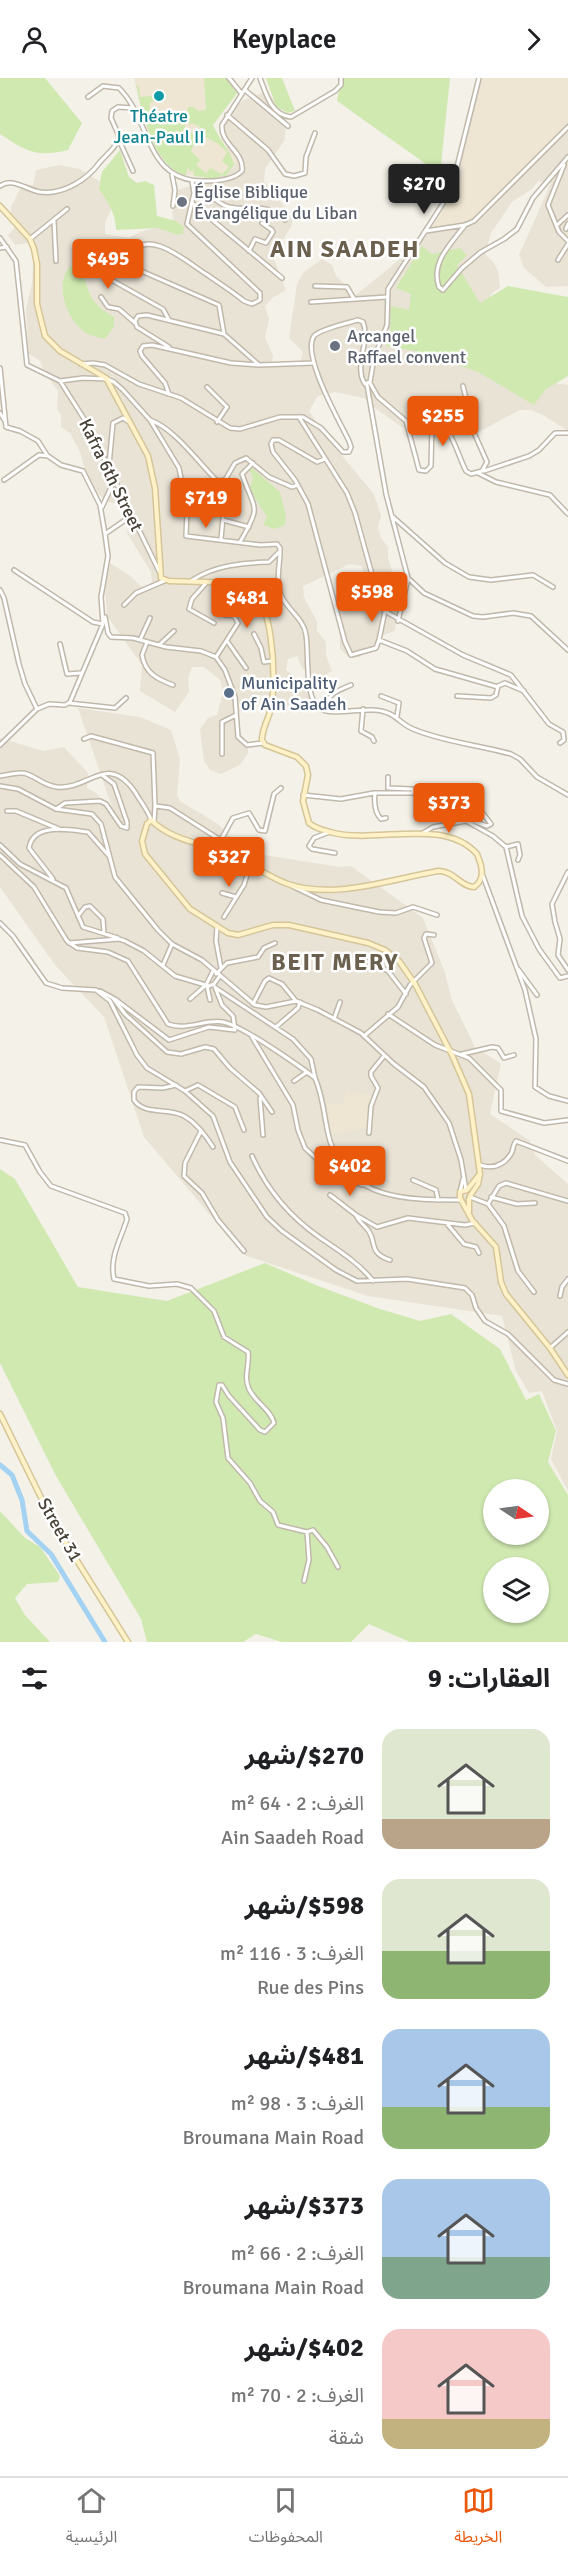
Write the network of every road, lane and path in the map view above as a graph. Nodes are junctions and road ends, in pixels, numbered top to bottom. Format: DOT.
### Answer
graph roads {
  1 [pos="229,78"];
  2 [pos="252,78"];
  3 [pos="260,78"];
  4 [pos="341,78"];
  5 [pos="479,78"];
  6 [pos="245,90"];
  7 [pos="242,94"];
  8 [pos="87,97"];
  9 [pos="133,108"];
  10 [pos="227,115"];
  11 [pos="288,126"];
  12 [pos="568,127"];
  13 [pos="315,133"];
  14 [pos="119,140"];
  15 [pos="568,158"];
  16 [pos="133,171"];
  17 [pos="172,173"];
  18 [pos="192,181"];
  19 [pos="0,186"];
  20 [pos="194,192"];
  21 [pos="192,203"];
  22 [pos="0,206"];
  23 [pos="173,206"];
  24 [pos="67,209"];
  25 [pos="568,215"];
  26 [pos="285,220"];
  27 [pos="54,221"];
  28 [pos="261,223"];
  29 [pos="465,225"];
  30 [pos="556,225"];
  31 [pos="426,231"];
  32 [pos="0,238"];
  33 [pos="30,239"];
  34 [pos="568,242"];
  35 [pos="7,247"];
  36 [pos="0,248"];
  37 [pos="249,251"];
  38 [pos="108,260"];
  39 [pos="558,260"];
  40 [pos="56,261"];
  41 [pos="282,278"];
  42 [pos="315,286"];
  43 [pos="101,297"];
  44 [pos="387,297"];
  45 [pos="354,299"];
  46 [pos="311,302"];
  47 [pos="169,320"];
  48 [pos="135,323"];
  49 [pos="224,334"];
  50 [pos="174,350"];
  51 [pos="314,363"];
  52 [pos="80,364"];
  53 [pos="259,365"];
  54 [pos="0,368"];
  55 [pos="107,379"];
  56 [pos="60,381"];
  57 [pos="368,384"];
  58 [pos="463,386"];
  59 [pos="207,387"];
  60 [pos="169,394"];
  61 [pos="0,413"];
  62 [pos="294,416"];
  63 [pos="150,420"];
  64 [pos="217,422"];
  65 [pos="6,423"];
  66 [pos="131,423"];
  67 [pos="568,433"];
  68 [pos="48,456"];
  69 [pos="325,459"];
  70 [pos="253,463"];
  71 [pos="109,466"];
  72 [pos="480,472"];
  73 [pos="115,479"];
  74 [pos="4,480"];
  75 [pos="298,485"];
  76 [pos="101,509"];
  77 [pos="207,509"];
  78 [pos="568,514"];
  79 [pos="131,516"];
  80 [pos="393,517"];
  81 [pos="223,520"];
  82 [pos="249,526"];
  83 [pos="105,534"];
  84 [pos="221,539"];
  85 [pos="240,542"];
  86 [pos="280,551"];
  87 [pos="14,570"];
  88 [pos="159,571"];
  89 [pos="408,578"];
  90 [pos="164,580"];
  91 [pos="191,581"];
  92 [pos="208,581"];
  93 [pos="224,582"];
  94 [pos="553,587"];
  95 [pos="0,590"];
  96 [pos="240,604"];
  97 [pos="124,605"];
  98 [pos="385,610"];
  99 [pos="399,614"];
  100 [pos="104,615"];
  101 [pos="225,615"];
  102 [pos="150,618"];
  103 [pos="394,618"];
  104 [pos="398,621"];
  105 [pos="214,623"];
  106 [pos="103,624"];
  107 [pos="174,631"];
  108 [pos="254,634"];
  109 [pos="140,640"];
  110 [pos="380,640"];
  111 [pos="228,641"];
  112 [pos="147,642"];
  113 [pos="60,644"];
  114 [pos="159,645"];
  115 [pos="568,650"];
  116 [pos="216,657"];
  117 [pos="272,661"];
  118 [pos="246,668"];
  119 [pos="81,673"];
  120 [pos="173,685"];
  121 [pos="351,685"];
  122 [pos="498,687"];
  123 [pos="524,691"];
  124 [pos="381,696"];
  125 [pos="457,696"];
  126 [pos="126,698"];
  127 [pos="69,703"];
  128 [pos="37,709"];
  129 [pos="363,709"];
  130 [pos="329,713"];
  131 [pos="236,715"];
  132 [pos="397,716"];
  133 [pos="84,739"];
  134 [pos="374,741"];
  135 [pos="560,742"];
  136 [pos="263,743"];
  137 [pos="0,745"];
  138 [pos="222,754"];
  139 [pos="100,774"];
  140 [pos="0,776"];
  141 [pos="388,777"];
  142 [pos="0,786"];
  143 [pos="281,788"];
  144 [pos="375,793"];
  145 [pos="415,793"];
  146 [pos="303,795"];
  147 [pos="568,795"];
  148 [pos="463,803"];
  149 [pos="155,806"];
  150 [pos="56,809"];
  151 [pos="7,811"];
  152 [pos="386,818"];
  153 [pos="153,820"];
  154 [pos="471,822"];
  155 [pos="67,831"];
  156 [pos="329,832"];
  157 [pos="423,833"];
  158 [pos="222,841"];
  159 [pos="0,845"];
  160 [pos="506,847"];
  161 [pos="226,852"];
  162 [pos="335,854"];
  163 [pos="0,855"];
  164 [pos="111,858"];
  165 [pos="518,860"];
  166 [pos="250,865"];
  167 [pos="568,872"];
  168 [pos="482,874"];
  169 [pos="54,880"];
  170 [pos="291,885"];
  171 [pos="222,893"];
  172 [pos="236,897"];
  173 [pos="437,915"];
  174 [pos="78,916"];
  175 [pos="224,917"];
  176 [pos="0,922"];
  177 [pos="217,926"];
  178 [pos="104,933"];
  179 [pos="434,935"];
  180 [pos="119,939"];
  181 [pos="69,943"];
  182 [pos="275,943"];
  183 [pos="172,944"];
  184 [pos="362,959"];
  185 [pos="163,965"];
  186 [pos="221,968"];
  187 [pos="519,969"];
  188 [pos="568,970"];
  189 [pos="216,974"];
  190 [pos="568,976"];
  191 [pos="413,981"];
  192 [pos="206,986"];
  193 [pos="214,986"];
  194 [pos="99,991"];
  195 [pos="406,994"];
  196 [pos="537,995"];
  197 [pos="113,998"];
  198 [pos="190,999"];
  199 [pos="210,1000"];
  200 [pos="298,1002"];
  201 [pos="340,1002"];
  202 [pos="253,1004"];
  203 [pos="117,1007"];
  204 [pos="388,1014"];
  205 [pos="333,1019"];
  206 [pos="276,1027"];
  207 [pos="236,1028"];
  208 [pos="364,1036"];
  209 [pos="252,1037"];
  210 [pos="449,1049"];
  211 [pos="460,1055"];
  212 [pos="514,1055"];
  213 [pos="384,1056"];
  214 [pos="307,1072"];
  215 [pos="315,1078"];
  216 [pos="294,1081"];
  217 [pos="176,1085"];
  218 [pos="184,1090"];
  219 [pos="259,1093"];
  220 [pos="568,1101"];
  221 [pos="272,1112"];
  222 [pos="568,1120"];
  223 [pos="244,1130"];
  224 [pos="201,1131"];
  225 [pos="369,1133"];
  226 [pos="263,1135"];
  227 [pos="0,1140"];
  228 [pos="213,1147"];
  229 [pos="252,1156"];
  230 [pos="568,1161"];
  231 [pos="480,1165"];
  232 [pos="480,1174"];
  233 [pos="464,1175"];
  234 [pos="413,1180"];
  235 [pos="363,1185"];
  236 [pos="466,1190"];
  237 [pos="330,1195"];
  238 [pos="461,1197"];
  239 [pos="470,1197"];
  240 [pos="491,1197"];
  241 [pos="438,1200"];
  242 [pos="568,1201"];
  243 [pos="535,1203"];
  244 [pos="488,1204"];
  245 [pos="469,1212"];
  246 [pos="356,1215"];
  247 [pos="447,1223"];
  248 [pos="475,1223"];
  249 [pos="244,1251"];
  250 [pos="479,1253"];
  251 [pos="390,1260"];
  252 [pos="568,1279"];
  253 [pos="373,1281"];
  254 [pos="534,1292"];
  255 [pos="560,1296"];
  256 [pos="568,1332"];
  257 [pos="550,1348"];
  258 [pos="568,1375"];
  259 [pos="568,1384"];
  260 [pos="0,1414"];
  261 [pos="307,1532"];
  262 [pos="338,1567"];
  263 [pos="304,1581"];
  264 [pos="128,1642"];
  1 -- 7 [label="street"];
  2 -- 6 [label="street"];
  3 -- 4 [label="street"];
  5 -- 31 [label="street"];
  6 -- 7 [label="street"];
  6 -- 11 [label="street"];
  7 -- 10 [label="street"];
  8 -- 9 [label="street"];
  9 -- 14 [label="street"];
  9 -- 17 [label="street"];
  10 -- 13 [label="street"];
  10 -- 18 [label="street"];
  12 -- 29 [label="street"];
  14 -- 16 [label="street"];
  14 -- 19 [label="street"];
  15 -- 29 [label="street"];
  15 -- 30 [label="street"];
  17 -- 18 [label="street"];
  17 -- 23 [label="street"];
  18 -- 20 [label="street"];
  20 -- 21 [label="street"];
  20 -- 26 [label="street"];
  21 -- 37 [label="street"];
  21 -- 49 [label="street"];
  22 -- 33 [label="main road"];
  24 -- 27 [label="street"];
  25 -- 30 [label="street"];
  27 -- 33 [label="street"];
  27 -- 40 [label="street"];
  28 -- 37 [label="street"];
  29 -- 31 [label="street"];
  30 -- 34 [label="street"];
  31 -- 44 [label="street"];
  32 -- 35 [label="street"];
  33 -- 52 [label="main road"];
  34 -- 39 [label="street"];
  35 -- 36 [label="street"];
  35 -- 56 [label="street"];
  37 -- 41 [label="street"];
  38 -- 47 [label="street"];
  42 -- 45 [label="street"];
  43 -- 48 [label="street"];
  44 -- 45 [label="street"];
  44 -- 57 [label="street"];
  45 -- 46 [label="street"];
  47 -- 48 [label="street"];
  47 -- 49 [label="street"];
  48 -- 50 [label="street"];
  49 -- 53 [label="street"];
  50 -- 53 [label="street"];
  50 -- 60 [label="street"];
  51 -- 53 [label="street"];
  51 -- 57 [label="street"];
  51 -- 62 [label="street"];
  52 -- 55 [label="main road"];
  52 -- 60 [label="street"];
  54 -- 65 [label="street"];
  55 -- 56 [label="street"];
  55 -- 63 [label="street"];
  55 -- 66 [label="main road"];
  56 -- 71 [label="street, Kafra 6th Street"];
  57 -- 72 [label="street"];
  57 -- 80 [label="street"];
  58 -- 72 [label="street"];
  59 -- 64 [label="street"];
  60 -- 64 [label="street"];
  61 -- 65 [label="street"];
  62 -- 64 [label="street"];
  62 -- 69 [label="street"];
  63 -- 70 [label="street"];
  63 -- 84 [label="street"];
  65 -- 68 [label="street"];
  66 -- 71 [label="street"];
  66 -- 88 [label="main road"];
  67 -- 72 [label="street"];
  68 -- 74 [label="street"];
  68 -- 76 [label="street"];
  69 -- 75 [label="street"];
  69 -- 98 [label="street"];
  70 -- 75 [label="street"];
  70 -- 82 [label="street"];
  71 -- 73 [label="street, Kafra 6th Street"];
  72 -- 78 [label="street"];
  73 -- 76 [label="street"];
  73 -- 79 [label="street, Kafra 6th Street"];
  75 -- 110 [label="street"];
  76 -- 83 [label="street"];
  77 -- 81 [label="street"];
  79 -- 83 [label="street"];
  79 -- 88 [label="street, Kafra 6th Street"];
  80 -- 89 [label="street"];
  80 -- 94 [label="street"];
  81 -- 82 [label="street"];
  81 -- 84 [label="street"];
  82 -- 85 [label="street"];
  83 -- 100 [label="street"];
  84 -- 85 [label="street"];
  85 -- 86 [label="street"];
  86 -- 91 [label="street"];
  86 -- 130 [label="street"];
  87 -- 106 [label="street"];
  88 -- 90 [label="main road"];
  89 -- 99 [label="street"];
  89 -- 115 [label="street"];
  90 -- 91 [label="main road"];
  90 -- 97 [label="street"];
  91 -- 92 [label="main road"];
  92 -- 93 [label="main road"];
  92 -- 105 [label="street"];
  93 -- 96 [label="street"];
  93 -- 117 [label="main road"];
  95 -- 128 [label="street"];
  98 -- 103 [label="street"];
  98 -- 110 [label="street"];
  99 -- 103 [label="street"];
  99 -- 104 [label="street"];
  100 -- 106 [label="street"];
  100 -- 109 [label="street"];
  101 -- 111 [label="street"];
  102 -- 109 [label="street"];
  103 -- 104 [label="street"];
  104 -- 123 [label="street"];
  106 -- 119 [label="street"];
  107 -- 114 [label="street"];
  108 -- 117 [label="street"];
  109 -- 112 [label="street"];
  110 -- 122 [label="street"];
  111 -- 116 [label="street"];
  111 -- 118 [label="street"];
  112 -- 114 [label="street"];
  112 -- 120 [label="street"];
  113 -- 119 [label="street"];
  114 -- 116 [label="street"];
  116 -- 131 [label="street"];
  117 -- 136 [label="main road"];
  119 -- 127 [label="street"];
  121 -- 130 [label="street"];
  122 -- 123 [label="street"];
  122 -- 125 [label="street"];
  123 -- 135 [label="street"];
  124 -- 132 [label="street"];
  126 -- 127 [label="street"];
  127 -- 128 [label="street"];
  128 -- 137 [label="street"];
  129 -- 130 [label="street"];
  129 -- 132 [label="street"];
  129 -- 134 [label="street"];
  131 -- 136 [label="street"];
  131 -- 138 [label="street"];
  132 -- 147 [label="street"];
  133 -- 149 [label="street"];
  136 -- 146 [label="main road"];
  139 -- 140 [label="street"];
  139 -- 150 [label="street"];
  139 -- 153 [label="street"];
  141 -- 145 [label="street"];
  142 -- 150 [label="street"];
  143 -- 158 [label="street"];
  144 -- 145 [label="street"];
  144 -- 146 [label="street"];
  144 -- 152 [label="street"];
  145 -- 154 [label="street"];
  146 -- 156 [label="main road"];
  148 -- 154 [label="street"];
  149 -- 153 [label="street"];
  149 -- 158 [label="street"];
  150 -- 164 [label="street"];
  151 -- 155 [label="street"];
  153 -- 161 [label="main road"];
  153 -- 177 [label="main road"];
  154 -- 157 [label="street"];
  154 -- 160 [label="street"];
  155 -- 164 [label="street"];
  155 -- 169 [label="street"];
  156 -- 157 [label="main road"];
  156 -- 162 [label="street"];
  157 -- 168 [label="main road"];
  158 -- 161 [label="street"];
  159 -- 169 [label="street"];
  160 -- 165 [label="street"];
  160 -- 190 [label="street"];
  161 -- 166 [label="main road"];
  163 -- 181 [label="street"];
  164 -- 183 [label="street"];
  166 -- 170 [label="main road"];
  166 -- 172 [label="street"];
  167 -- 188 [label="street"];
  168 -- 170 [label="main road"];
  168 -- 187 [label="street"];
  169 -- 174 [label="street"];
  170 -- 173 [label="street"];
  171 -- 172 [label="street"];
  172 -- 175 [label="street"];
  174 -- 178 [label="street"];
  174 -- 178 [label="street"];
  176 -- 194 [label="street"];
  177 -- 186 [label="street"];
  177 -- 191 [label="main road"];
  178 -- 180 [label="street"];
  179 -- 191 [label="street"];
  180 -- 181 [label="street"];
  180 -- 185 [label="street"];
  181 -- 207 [label="street"];
  182 -- 186 [label="street"];
  183 -- 185 [label="street"];
  183 -- 189 [label="street"];
  184 -- 195 [label="street"];
  185 -- 192 [label="street"];
  186 -- 189 [label="street"];
  187 -- 196 [label="street"];
  187 -- 220 [label="street"];
  189 -- 192 [label="street"];
  189 -- 193 [label="street"];
  189 -- 202 [label="street"];
  191 -- 195 [label="street"];
  191 -- 210 [label="main road"];
  192 -- 193 [label="street"];
  192 -- 198 [label="street"];
  192 -- 199 [label="street"];
  193 -- 206 [label="street"];
  193 -- 207 [label="street"];
  194 -- 197 [label="street"];
  194 -- 203 [label="street"];
  195 -- 204 [label="street"];
  197 -- 203 [label="street"];
  197 -- 207 [label="street"];
  200 -- 202 [label="street"];
  200 -- 202 [label="street"];
  200 -- 205 [label="street"];
  200 -- 206 [label="street"];
  201 -- 205 [label="street"];
  203 -- 217 [label="street"];
  203 -- 219 [label="street"];
  204 -- 208 [label="street"];
  204 -- 210 [label="street"];
  205 -- 208 [label="street"];
  206 -- 215 [label="street"];
  207 -- 209 [label="street"];
  208 -- 213 [label="street"];
  209 -- 214 [label="street"];
  209 -- 235 [label="street"];
  210 -- 211 [label="street"];
  210 -- 231 [label="main road"];
  211 -- 212 [label="street"];
  211 -- 222 [label="street"];
  213 -- 225 [label="street"];
  213 -- 233 [label="street"];
  214 -- 215 [label="street"];
  214 -- 216 [label="street"];
  215 -- 235 [label="street"];
  217 -- 218 [label="street"];
  217 -- 224 [label="street"];
  218 -- 223 [label="street"];
  218 -- 253 [label="street"];
  219 -- 221 [label="street"];
  219 -- 226 [label="street"];
  224 -- 228 [label="street"];
  224 -- 249 [label="street"];
  227 -- 261 [label="street"];
  229 -- 253 [label="street"];
  230 -- 231 [label="street"];
  231 -- 232 [label="main road"];
  232 -- 236 [label="main road"];
  232 -- 239 [label="main road"];
  233 -- 236 [label="street"];
  233 -- 238 [label="street"];
  234 -- 241 [label="street"];
  235 -- 241 [label="street"];
  236 -- 238 [label="main road"];
  236 -- 239 [label="main road"];
  237 -- 246 [label="street"];
  238 -- 239 [label="main road"];
  238 -- 241 [label="street"];
  238 -- 245 [label="main road"];
  239 -- 244 [label="street"];
  239 -- 245 [label="main road"];
  240 -- 242 [label="street"];
  240 -- 243 [label="street"];
  240 -- 244 [label="street"];
  244 -- 254 [label="street"];
  245 -- 248 [label="main road"];
  246 -- 247 [label="street"];
  246 -- 251 [label="street"];
  247 -- 248 [label="street"];
  247 -- 250 [label="street"];
  248 -- 257 [label="main road"];
  252 -- 255 [label="street"];
  253 -- 259 [label="street"];
  256 -- 257 [label="street"];
  257 -- 258 [label="main road"];
  260 -- 264 [label="main road, Street 31"];
  261 -- 262 [label="street"];
  261 -- 263 [label="street"];
}
